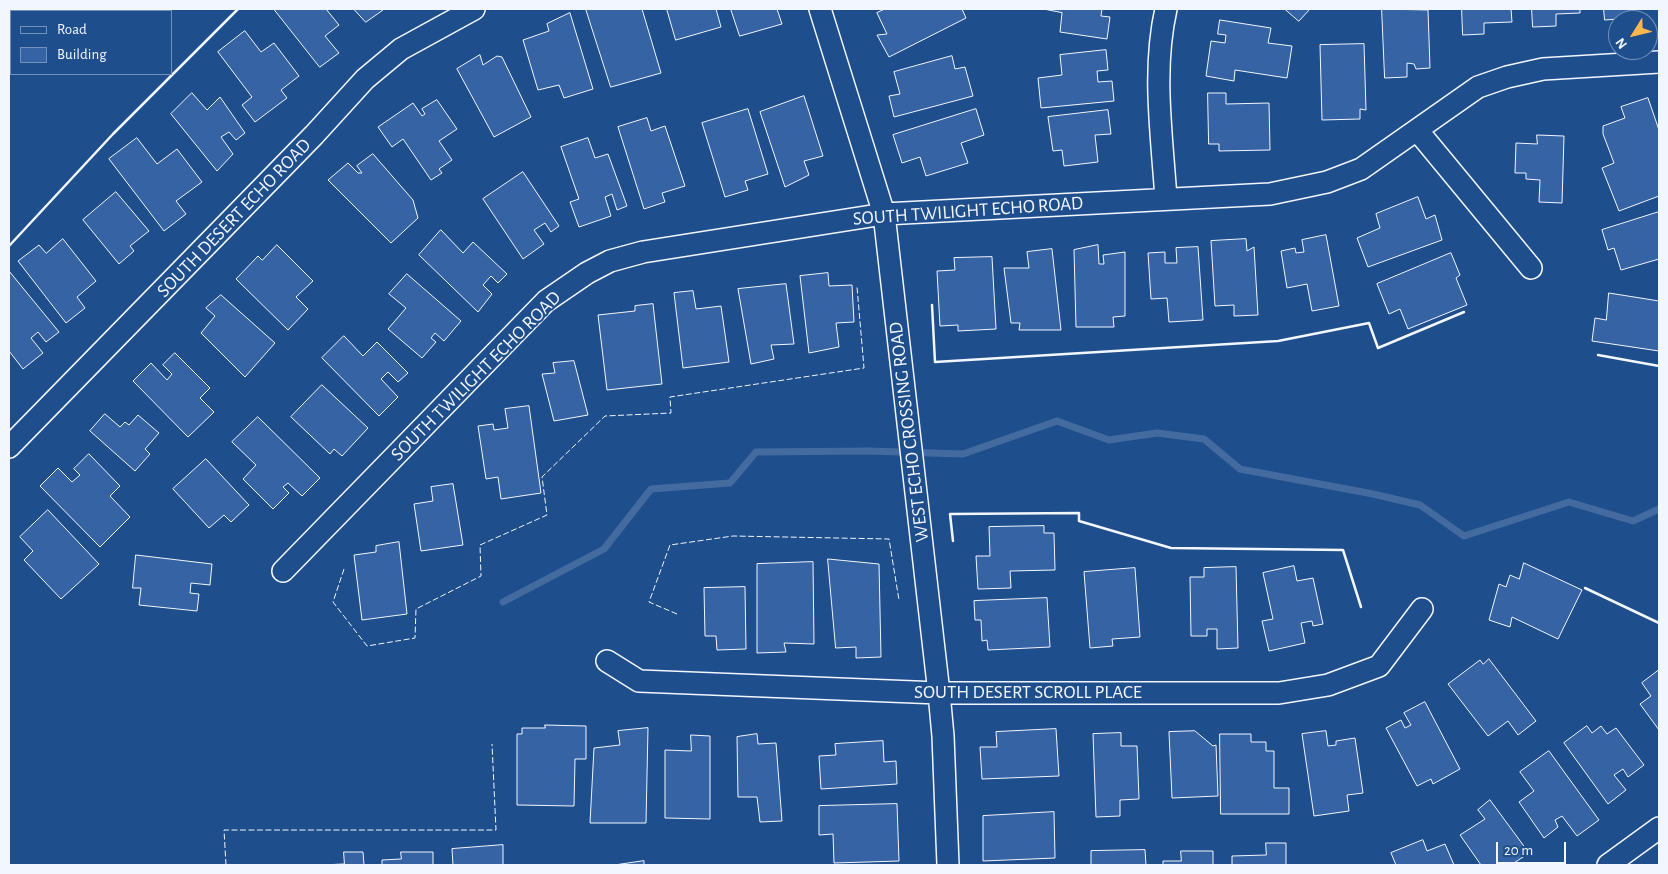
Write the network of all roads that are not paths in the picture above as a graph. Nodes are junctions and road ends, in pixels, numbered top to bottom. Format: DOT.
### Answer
graph roads {
  1 [pos="474,9"];
  2 [pos="820,9"];
  3 [pos="1166,9"];
  4 [pos="1659,62"];
  5 [pos="1417,130"];
  6 [pos="1166,199"];
  7 [pos="884,214"];
  8 [pos="1531,268"];
  9 [pos="9,447"];
  10 [pos="283,570"];
  11 [pos="1422,609"];
  12 [pos="607,661"];
  13 [pos="939,693"];
  14 [pos="1659,828"];
  15 [pos="948,865"];
  16 [pos="1608,865"];
  1 -- 9 [label="street, SOUTH DESERT ECHO ROAD"];
  2 -- 7 [label="street, WEST ECHO CROSSING ROAD"];
  3 -- 6 [label="street"];
  4 -- 5 [label="street, SOUTH TWILIGHT ECHO ROAD"];
  5 -- 6 [label="street, SOUTH TWILIGHT ECHO ROAD"];
  5 -- 8 [label="street"];
  6 -- 7 [label="street, SOUTH TWILIGHT ECHO ROAD"];
  7 -- 10 [label="street, SOUTH TWILIGHT ECHO ROAD"];
  7 -- 13 [label="street, WEST ECHO CROSSING ROAD"];
  11 -- 13 [label="street, SOUTH DESERT SCROLL PLACE"];
  12 -- 13 [label="street, SOUTH DESERT SCROLL PLACE"];
  13 -- 15 [label="street, WEST ECHO CROSSING ROAD"];
  14 -- 16 [label="street"];
}
